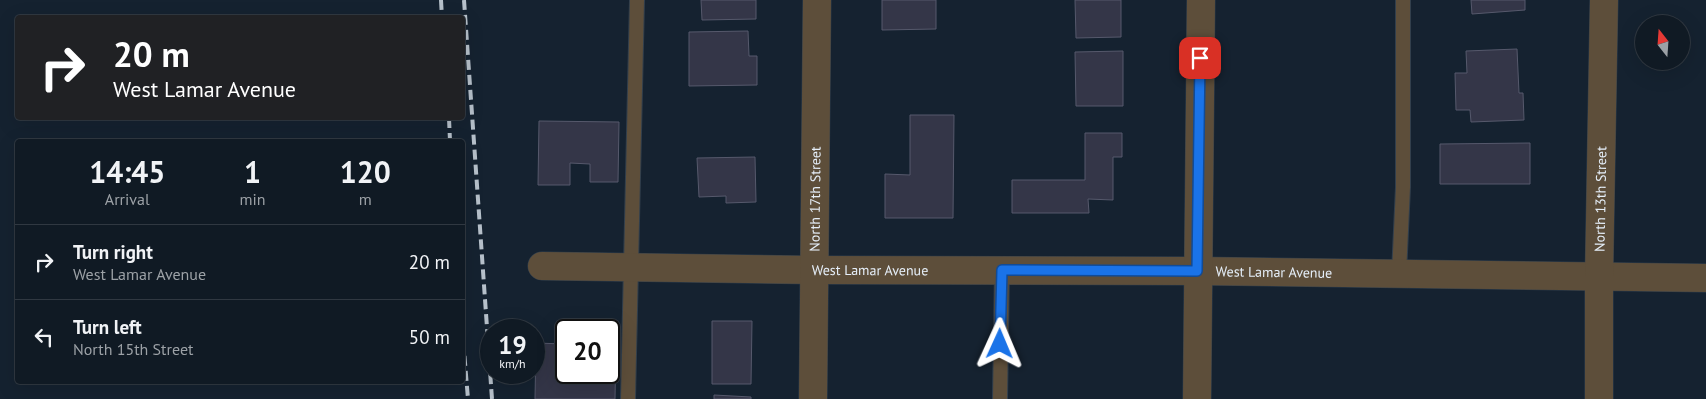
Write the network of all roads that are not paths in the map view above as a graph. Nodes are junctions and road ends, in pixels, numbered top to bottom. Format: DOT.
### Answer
graph roads {
  1 [pos="637,0"];
  2 [pos="817,0"];
  3 [pos="1200,0"];
  4 [pos="1403,0"];
  5 [pos="1604,0"];
  6 [pos="542,266"];
  7 [pos="632,267"];
  8 [pos="814,270"];
  9 [pos="1002,270"];
  10 [pos="1197,271"];
  11 [pos="1399,274"];
  12 [pos="1599,277"];
  13 [pos="1706,278"];
  14 [pos="628,399"];
  15 [pos="812,399"];
  16 [pos="1000,399"];
  17 [pos="1197,399"];
  18 [pos="1599,399"];
  1 -- 7 [label="lane"];
  2 -- 8 [label="street, North 17th Street"];
  3 -- 10 [label="street"];
  4 -- 11 [label="lane"];
  5 -- 12 [label="street, North 13th Street"];
  6 -- 7 [label="street, West Lamar Avenue"];
  7 -- 8 [label="street, West Lamar Avenue"];
  7 -- 14 [label="lane"];
  8 -- 9 [label="street, West Lamar Avenue"];
  8 -- 15 [label="street, North 17th Street"];
  9 -- 10 [label="street, West Lamar Avenue"];
  9 -- 16 [label="lane"];
  10 -- 11 [label="street, West Lamar Avenue"];
  10 -- 17 [label="street"];
  11 -- 12 [label="street, West Lamar Avenue"];
  12 -- 13 [label="street, West Lamar Avenue"];
  12 -- 18 [label="street, North 13th Street"];
}
